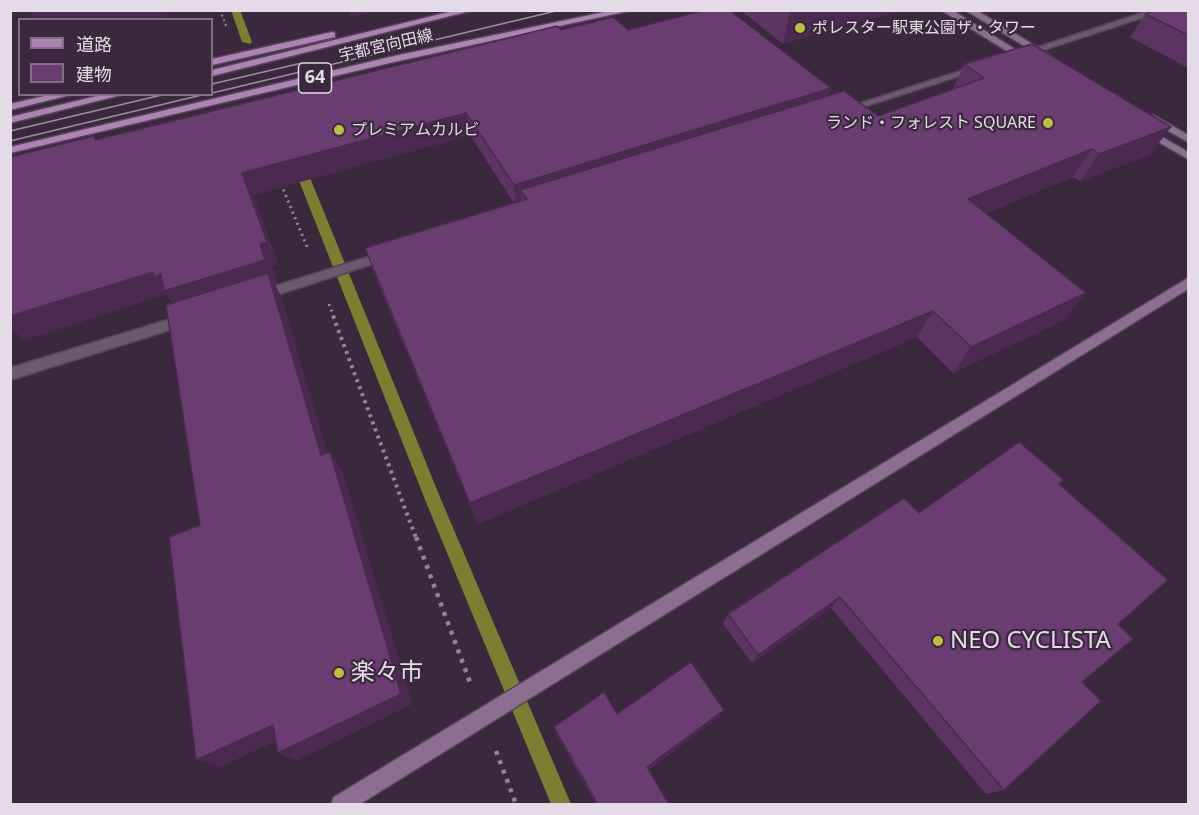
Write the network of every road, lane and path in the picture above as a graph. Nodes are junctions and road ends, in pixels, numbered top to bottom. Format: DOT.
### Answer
graph roads {
  1 [pos="470,10"];
  2 [pos="945,10"];
  3 [pos="969,10"];
  4 [pos="1162,10"];
  5 [pos="625,12"];
  6 [pos="447,16"];
  7 [pos="1036,50"];
  8 [pos="1014,57"];
  9 [pos="213,62"];
  10 [pos="1057,62"];
  11 [pos="985,66"];
  12 [pos="411,67"];
  13 [pos="1039,67"];
  14 [pos="213,74"];
  15 [pos="60,96"];
  16 [pos="112,96"];
  17 [pos="10,107"];
  18 [pos="1148,115"];
  19 [pos="827,116"];
  20 [pos="10,120"];
  21 [pos="1139,126"];
  22 [pos="1188,139"];
  23 [pos="10,150"];
  24 [pos="1188,156"];
  25 [pos="280,182"];
  26 [pos="398,252"];
  27 [pos="319,277"];
  28 [pos="1188,284"];
  29 [pos="250,299"];
  30 [pos="193,317"];
  31 [pos="10,374"];
  32 [pos="483,716"];
  33 [pos="341,804"];
  34 [pos="516,804"];
  1 -- 6 [label="main road, 宇都宮向田線 / 64"];
  2 -- 8 [label="street"];
  3 -- 7 [label="street"];
  4 -- 7 [label="street"];
  5 -- 12 [label="main road"];
  5 -- 23 [label="main road, 宇都宮向田線 / 64"];
  6 -- 9 [label="main road"];
  6 -- 14 [label="main road, 宇都宮向田線 / 64"];
  7 -- 8 [label="street"];
  7 -- 10 [label="street"];
  8 -- 13 [label="street"];
  11 -- 19 [label="street"];
  15 -- 17 [label="main road"];
  16 -- 20 [label="main road"];
  18 -- 22 [label="street"];
  21 -- 24 [label="street"];
  25 -- 27 [label="path"];
  26 -- 27 [label="street"];
  27 -- 29 [label="street"];
  27 -- 32 [label="path"];
  28 -- 32 [label="street"];
  30 -- 31 [label="street"];
  32 -- 33 [label="street"];
  32 -- 34 [label="path"];
}
